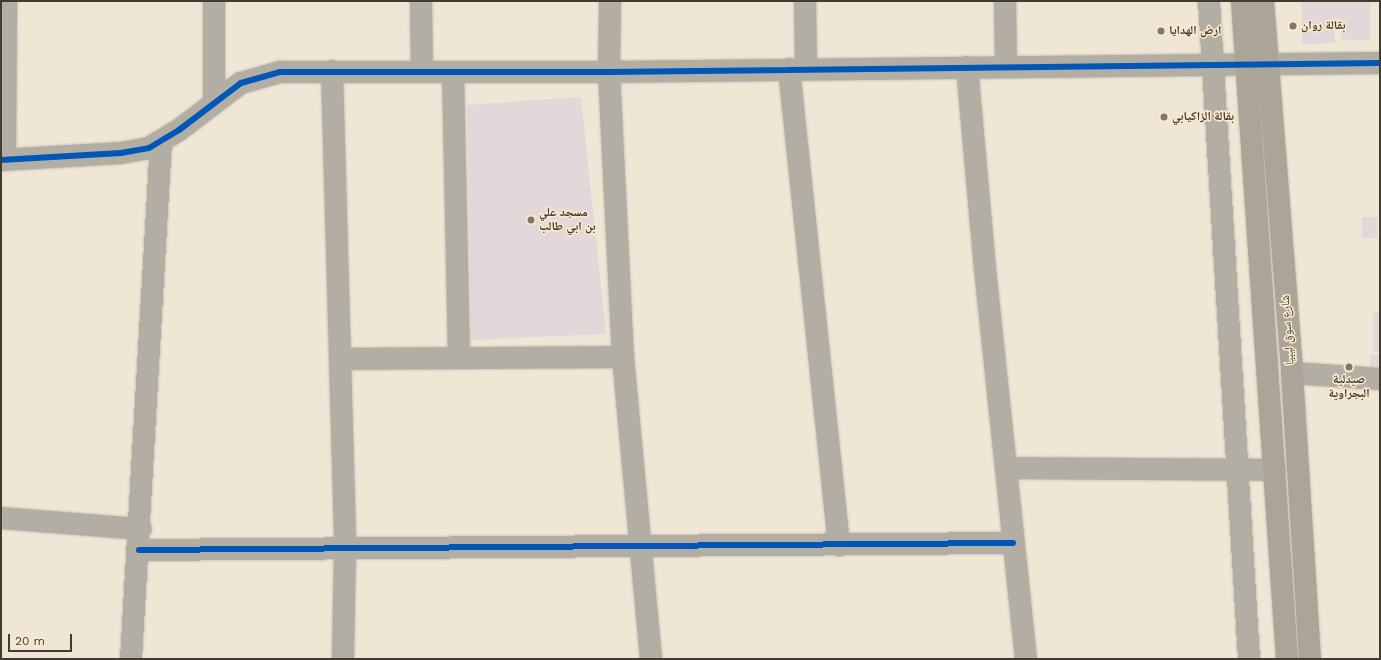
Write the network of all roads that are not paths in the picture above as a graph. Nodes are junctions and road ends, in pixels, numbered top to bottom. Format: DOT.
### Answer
graph roads {
  1 [pos="6,1"];
  2 [pos="214,1"];
  3 [pos="421,1"];
  4 [pos="610,1"];
  5 [pos="805,1"];
  6 [pos="1005,1"];
  7 [pos="1210,1"];
  8 [pos="1242,1"];
  9 [pos="1263,1"];
  10 [pos="1257,63"];
  11 [pos="1380,63"];
  12 [pos="1214,65"];
  13 [pos="967,67"];
  14 [pos="1006,67"];
  15 [pos="797,69"];
  16 [pos="332,71"];
  17 [pos="422,71"];
  18 [pos="453,72"];
  19 [pos="609,72"];
  20 [pos="214,101"];
  21 [pos="161,142"];
  22 [pos="3,160"];
  23 [pos="623,357"];
  24 [pos="459,358"];
  25 [pos="341,359"];
  26 [pos="1292,373"];
  27 [pos="1380,379"];
  28 [pos="1006,468"];
  29 [pos="1239,469"];
  30 [pos="1275,470"];
  31 [pos="1,518"];
  32 [pos="140,539"];
  33 [pos="1013,543"];
  34 [pos="639,545"];
  35 [pos="839,545"];
  36 [pos="346,550"];
  37 [pos="132,659"];
  38 [pos="343,659"];
  39 [pos="651,659"];
  40 [pos="1026,659"];
  41 [pos="1249,659"];
  42 [pos="1287,659"];
  43 [pos="1310,659"];
  1 -- 22 [label="street"];
  2 -- 20 [label="street"];
  3 -- 17 [label="street"];
  4 -- 19 [label="street"];
  5 -- 15 [label="street"];
  6 -- 14 [label="street"];
  7 -- 12 [label="street"];
  8 -- 10 [label="main road, شارع سوق ليبيا"];
  9 -- 10 [label="main road, شارع سوق ليبيا"];
  10 -- 11 [label="street"];
  10 -- 12 [label="street"];
  10 -- 26 [label="main road, شارع سوق ليبيا"];
  10 -- 30 [label="main road, شارع سوق ليبيا"];
  12 -- 14 [label="street"];
  12 -- 29 [label="street"];
  13 -- 14 [label="street"];
  13 -- 15 [label="street"];
  13 -- 28 [label="street"];
  15 -- 19 [label="street"];
  15 -- 35 [label="street"];
  16 -- 17 [label="street"];
  16 -- 20 [label="street"];
  16 -- 25 [label="street"];
  17 -- 18 [label="street"];
  18 -- 19 [label="street"];
  18 -- 24 [label="street"];
  19 -- 23 [label="street"];
  20 -- 21 [label="street"];
  21 -- 22 [label="street"];
  21 -- 32 [label="street"];
  23 -- 24 [label="street"];
  23 -- 34 [label="street"];
  24 -- 25 [label="street"];
  25 -- 36 [label="street"];
  26 -- 27 [label="street"];
  26 -- 43 [label="main road, شارع سوق ليبيا"];
  28 -- 29 [label="street"];
  28 -- 33 [label="street"];
  29 -- 30 [label="street"];
  29 -- 41 [label="street"];
  30 -- 42 [label="main road, شارع سوق ليبيا"];
  31 -- 32 [label="street"];
  32 -- 36 [label="street"];
  32 -- 37 [label="street"];
  33 -- 35 [label="street"];
  33 -- 40 [label="street"];
  34 -- 35 [label="street"];
  34 -- 36 [label="street"];
  34 -- 39 [label="street"];
  36 -- 38 [label="street"];
}
